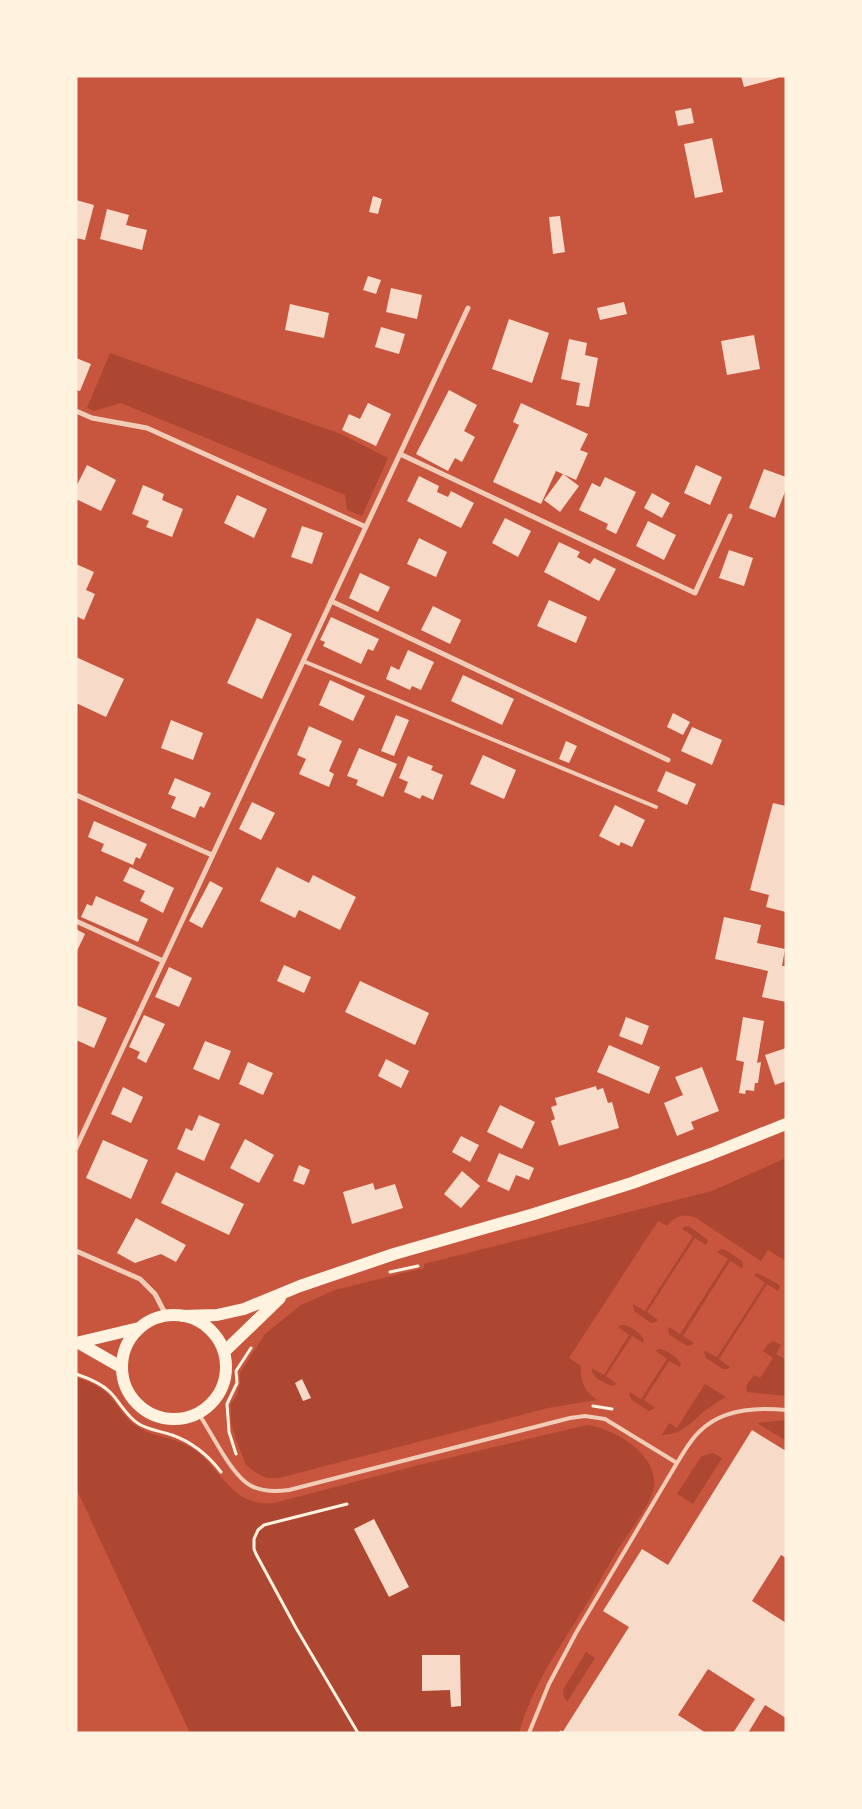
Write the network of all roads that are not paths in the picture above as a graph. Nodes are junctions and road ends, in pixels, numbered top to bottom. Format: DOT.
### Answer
graph roads {
  1 [pos="468,308"];
  2 [pos="76,412"];
  3 [pos="400,454"];
  4 [pos="730,516"];
  5 [pos="366,527"];
  6 [pos="331,601"];
  7 [pos="303,661"];
  8 [pos="668,760"];
  9 [pos="76,795"];
  10 [pos="656,807"];
  11 [pos="212,854"];
  12 [pos="76,921"];
  13 [pos="163,961"];
  14 [pos="786,1124"];
  15 [pos="76,1148"];
  16 [pos="76,1251"];
  17 [pos="287,1291"];
  18 [pos="166,1316"];
  19 [pos="182,1316"];
  20 [pos="139,1328"];
  21 [pos="78,1343"];
  22 [pos="224,1352"];
  23 [pos="121,1367"];
  24 [pos="786,1410"];
  25 [pos="199,1414"];
  26 [pos="677,1463"];
  27 [pos="529,1733"];
  1 -- 3 [label="street"];
  2 -- 5 [label="street"];
  3 -- 4 [label="street"];
  3 -- 5 [label="street"];
  5 -- 6 [label="street"];
  6 -- 7 [label="street"];
  6 -- 8 [label="street"];
  7 -- 10 [label="lane"];
  7 -- 11 [label="street"];
  9 -- 11 [label="street"];
  11 -- 13 [label="street"];
  12 -- 13 [label="street"];
  13 -- 15 [label="street"];
  14 -- 17 [label="main road"];
  16 -- 18 [label="street"];
  17 -- 19 [label="main road"];
  17 -- 22 [label="main road"];
  18 -- 19 [label="main road"];
  18 -- 20 [label="main road"];
  19 -- 22 [label="main road"];
  20 -- 21 [label="main road"];
  20 -- 23 [label="main road"];
  21 -- 23 [label="main road"];
  22 -- 25 [label="main road"];
  23 -- 25 [label="main road"];
  24 -- 26 [label="lane"];
  25 -- 26 [label="lane"];
  26 -- 27 [label="lane"];
}
